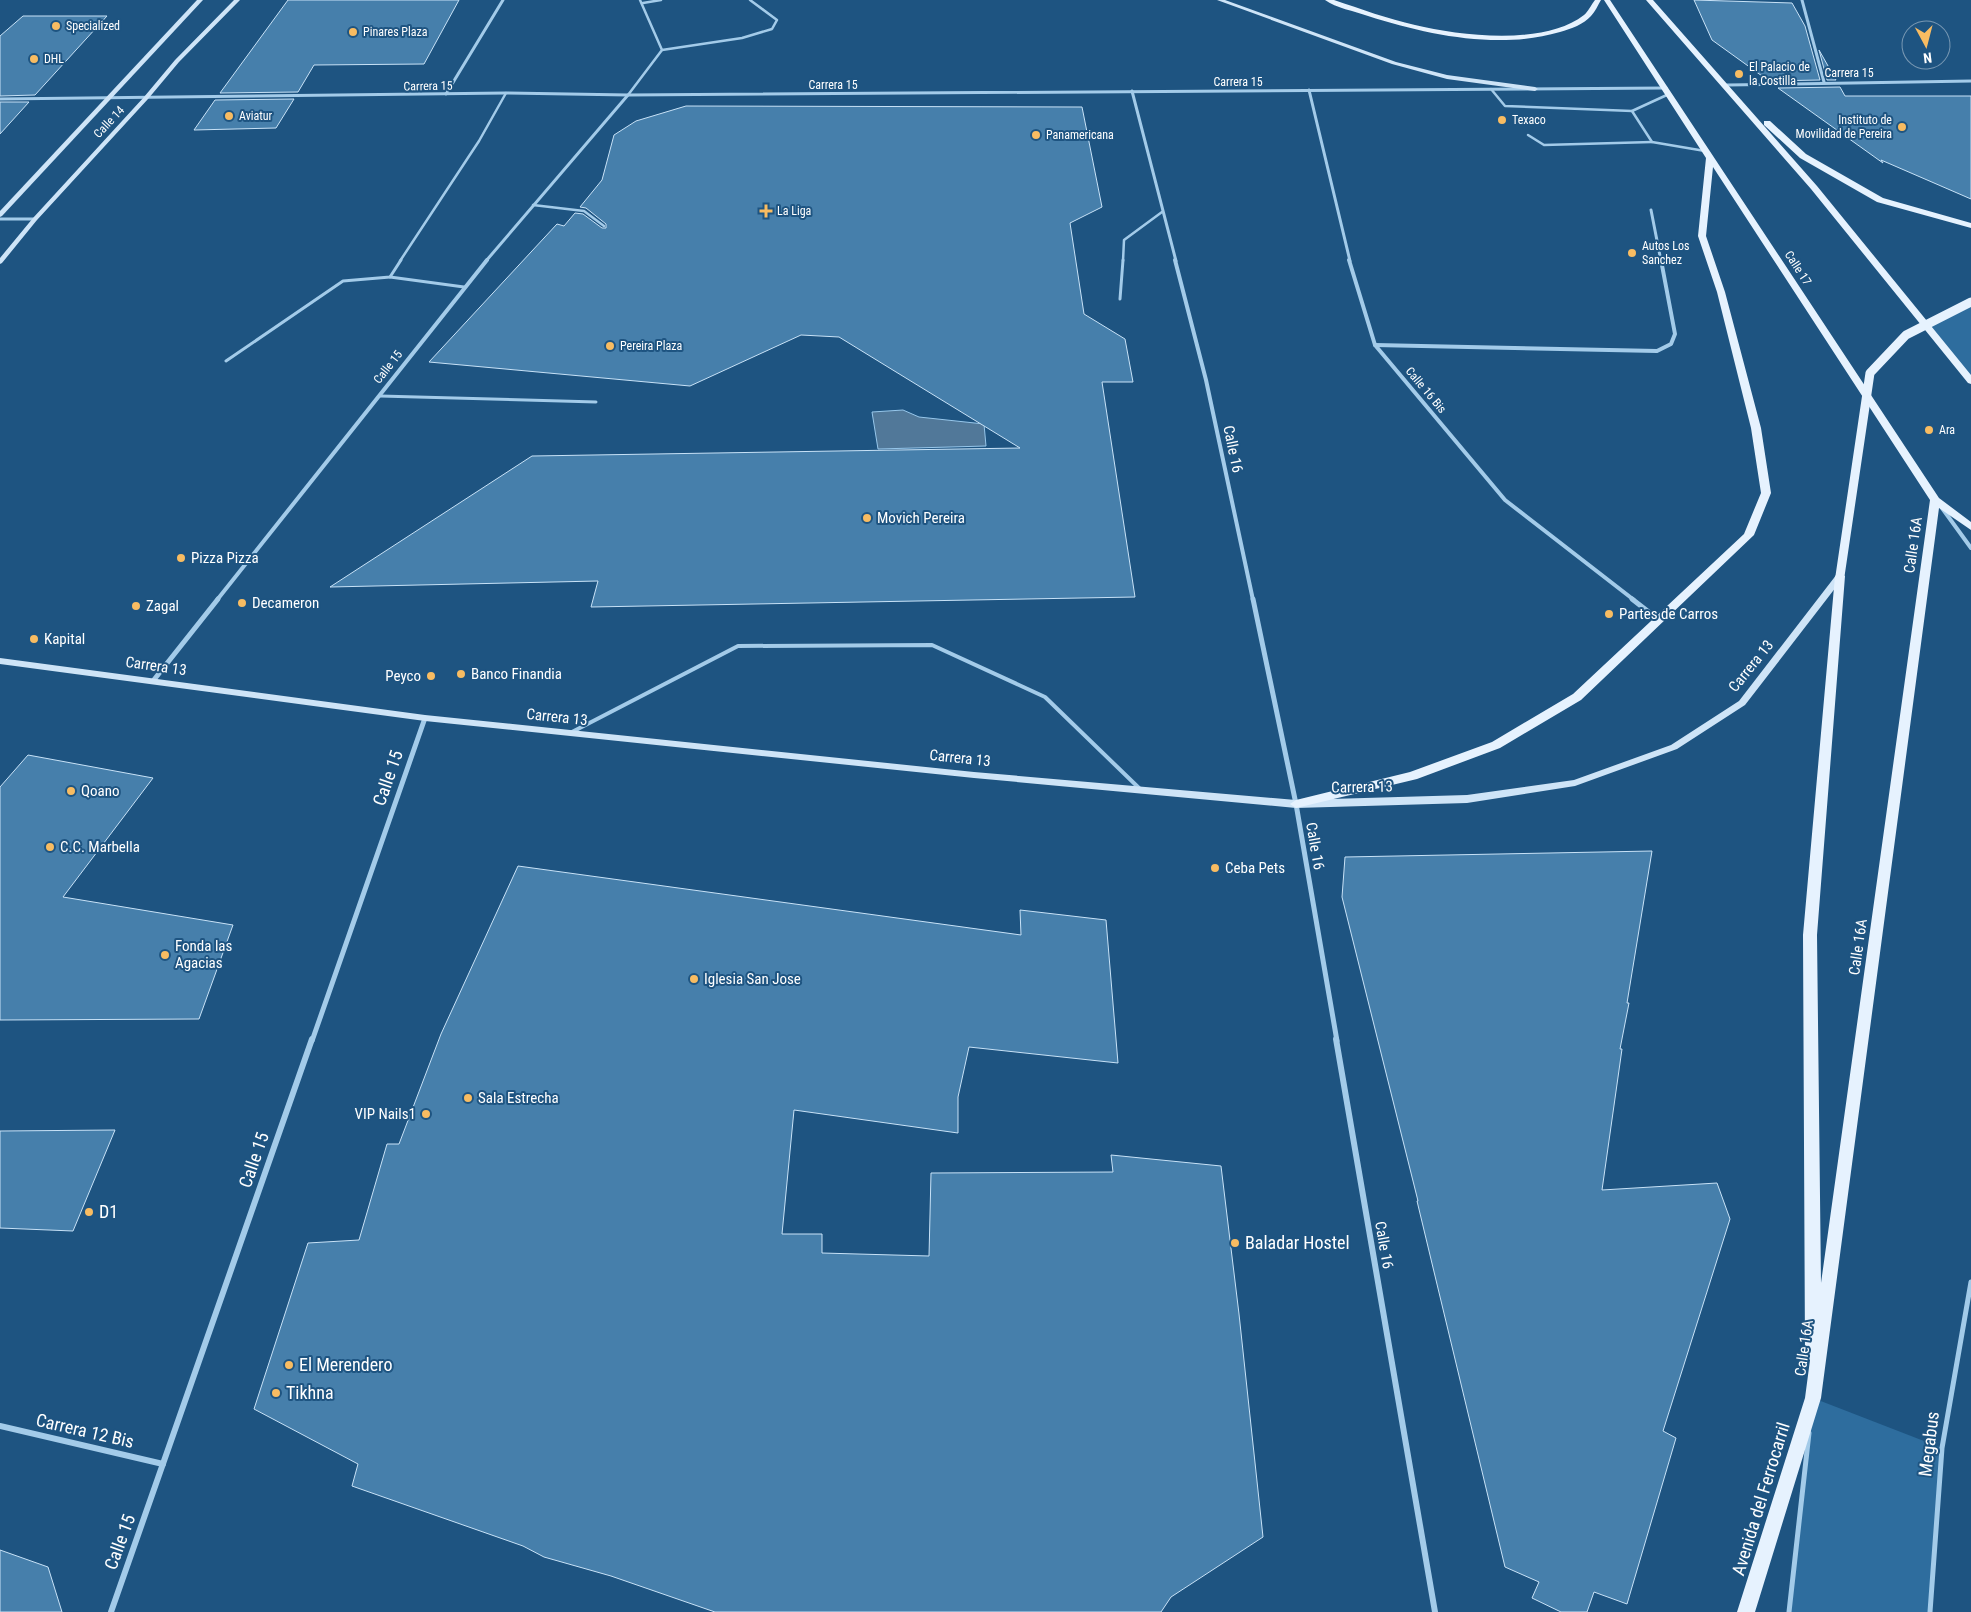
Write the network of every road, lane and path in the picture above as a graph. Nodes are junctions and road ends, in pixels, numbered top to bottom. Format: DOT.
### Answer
graph roads {
  1 [pos="192,0"];
  2 [pos="200,0"];
  3 [pos="237,0"];
  4 [pos="503,0"];
  5 [pos="661,0"];
  6 [pos="750,0"];
  7 [pos="1220,0"];
  8 [pos="1328,0"];
  9 [pos="1598,0"];
  10 [pos="1606,0"];
  11 [pos="1649,0"];
  12 [pos="1802,0"];
  13 [pos="642,1"];
  14 [pos="162,40"];
  15 [pos="662,50"];
  16 [pos="1971,81"];
  17 [pos="1824,82"];
  18 [pos="1727,85"];
  19 [pos="1490,89"];
  20 [pos="1535,89"];
  21 [pos="1309,90"];
  22 [pos="1132,91"];
  23 [pos="1667,91"];
  24 [pos="506,93"];
  25 [pos="446,94"];
  26 [pos="628,95"];
  27 [pos="107,98"];
  28 [pos="146,98"];
  29 [pos="0,99"];
  30 [pos="1632,111"];
  31 [pos="1528,135"];
  32 [pos="1652,142"];
  33 [pos="1708,155"];
  34 [pos="533,205"];
  35 [pos="1651,210"];
  36 [pos="1162,212"];
  37 [pos="0,216"];
  38 [pos="0,219"];
  39 [pos="35,219"];
  40 [pos="604,226"];
  41 [pos="1971,226"];
  42 [pos="0,262"];
  43 [pos="390,277"];
  44 [pos="464,287"];
  45 [pos="1120,299"];
  46 [pos="1971,302"];
  47 [pos="1375,345"];
  48 [pos="226,361"];
  49 [pos="1971,381"];
  50 [pos="380,396"];
  51 [pos="596,402"];
  52 [pos="1936,500"];
  53 [pos="1971,527"];
  54 [pos="1971,548"];
  55 [pos="1840,576"];
  56 [pos="1659,620"];
  57 [pos="0,661"];
  58 [pos="152,681"];
  59 [pos="425,718"];
  60 [pos="570,733"];
  61 [pos="1142,791"];
  62 [pos="1296,804"];
  63 [pos="1971,1282"];
  64 [pos="1813,1398"];
  65 [pos="0,1426"];
  66 [pos="163,1464"];
  67 [pos="111,1612"];
  68 [pos="1435,1612"];
  69 [pos="1746,1612"];
  70 [pos="1789,1612"];
  71 [pos="1930,1612"];
  1 -- 14 [label="main road"];
  2 -- 14 [label="main road, Calle 14"];
  3 -- 28 [label="main road, Calle 14"];
  4 -- 25 [label="street"];
  5 -- 13 [label="lane"];
  6 -- 15 [label="lane"];
  7 -- 20 [label="main road"];
  8 -- 9 [label="main road"];
  10 -- 23 [label="main road, Calle 17"];
  11 -- 18 [label="main road"];
  12 -- 17 [label="street"];
  13 -- 15 [label="lane"];
  14 -- 27 [label="main road, Calle 14"];
  15 -- 26 [label="lane"];
  16 -- 17 [label="street, Carrera 15"];
  17 -- 18 [label="street, Carrera 15"];
  18 -- 41 [label="main road"];
  18 -- 49 [label="main road"];
  19 -- 20 [label="street, Carrera 15"];
  19 -- 21 [label="street, Carrera 15"];
  19 -- 30 [label="lane"];
  20 -- 23 [label="street, Carrera 15"];
  21 -- 22 [label="street, Carrera 15"];
  21 -- 47 [label="street, Calle 16 Bis"];
  22 -- 26 [label="street, Carrera 15"];
  22 -- 36 [label="street, Calle 16"];
  23 -- 30 [label="lane"];
  23 -- 33 [label="main road, Calle 17"];
  24 -- 25 [label="street, Carrera 15"];
  24 -- 26 [label="street, Carrera 15"];
  24 -- 43 [label="lane"];
  25 -- 28 [label="street, Carrera 15"];
  26 -- 34 [label="street, Calle 15"];
  27 -- 28 [label="street, Carrera 15"];
  27 -- 29 [label="street, Carrera 15"];
  27 -- 37 [label="main road, Calle 14"];
  28 -- 39 [label="main road, Calle 14"];
  30 -- 32 [label="lane"];
  31 -- 32 [label="lane"];
  32 -- 33 [label="lane"];
  33 -- 52 [label="main road, Calle 17"];
  33 -- 56 [label="main road"];
  34 -- 40 [label="lane"];
  34 -- 44 [label="street, Calle 15"];
  35 -- 47 [label="street"];
  36 -- 45 [label="lane"];
  36 -- 62 [label="street, Calle 16"];
  38 -- 39 [label="street"];
  39 -- 42 [label="main road, Calle 14"];
  43 -- 44 [label="lane"];
  43 -- 48 [label="lane"];
  44 -- 50 [label="street, Calle 15"];
  46 -- 55 [label="main road, bridge"];
  47 -- 56 [label="street, Calle 16 Bis"];
  50 -- 51 [label="lane"];
  50 -- 58 [label="street, Calle 15"];
  52 -- 53 [label="main road"];
  52 -- 54 [label="street, Calle 17"];
  52 -- 64 [label="main road, Calle 16A"];
  55 -- 62 [label="main road, Carrera 13"];
  55 -- 64 [label="main road"];
  56 -- 62 [label="main road"];
  57 -- 58 [label="main road, Carrera 13"];
  58 -- 59 [label="main road, Carrera 13"];
  59 -- 60 [label="main road, Carrera 13"];
  59 -- 66 [label="street, Calle 15"];
  60 -- 61 [label="main road, Carrera 13"];
  60 -- 61 [label="lane"];
  61 -- 62 [label="main road, Carrera 13"];
  62 -- 68 [label="street, Calle 16"];
  63 -- 71 [label="lane, Megabus"];
  64 -- 69 [label="main road, Avenida del Ferrocarril"];
  64 -- 70 [label="lane"];
  65 -- 66 [label="street, Carrera 12 Bis"];
  66 -- 67 [label="street, Calle 15"];
}
